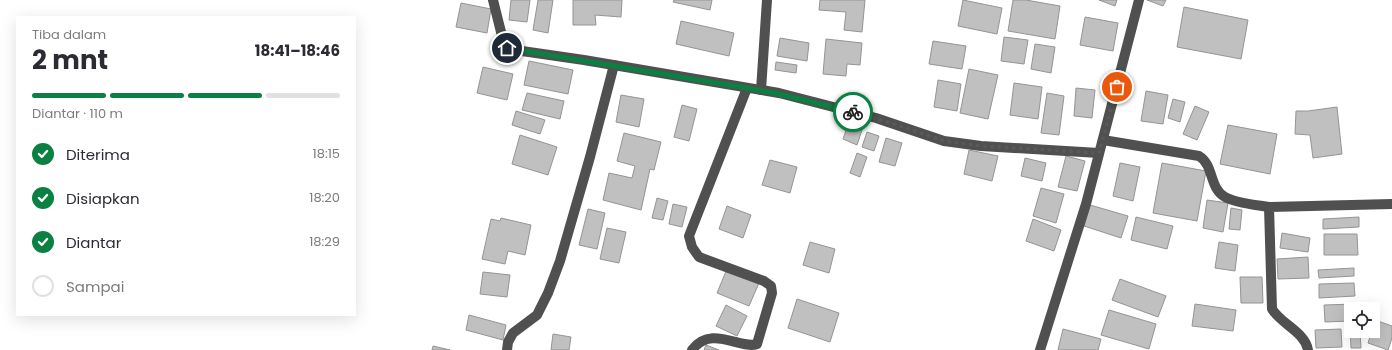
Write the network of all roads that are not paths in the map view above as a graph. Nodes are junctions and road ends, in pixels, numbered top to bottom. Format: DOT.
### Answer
graph roads {
  1 [pos="493,0"];
  2 [pos="767,0"];
  3 [pos="1139,0"];
  4 [pos="614,66"];
  5 [pos="747,88"];
  6 [pos="761,90"];
  7 [pos="1103,140"];
  8 [pos="1099,153"];
  9 [pos="1392,204"];
  10 [pos="1269,207"];
  11 [pos="507,350"];
  12 [pos="692,350"];
  13 [pos="1040,350"];
  14 [pos="1308,350"];
  1 -- 4 [label="street"];
  2 -- 6 [label="street"];
  3 -- 7 [label="street"];
  4 -- 5 [label="street"];
  4 -- 11 [label="street"];
  5 -- 6 [label="street"];
  5 -- 12 [label="street"];
  6 -- 8 [label="street"];
  7 -- 8 [label="street"];
  7 -- 10 [label="street"];
  8 -- 13 [label="street"];
  9 -- 10 [label="street"];
  10 -- 14 [label="street"];
}
